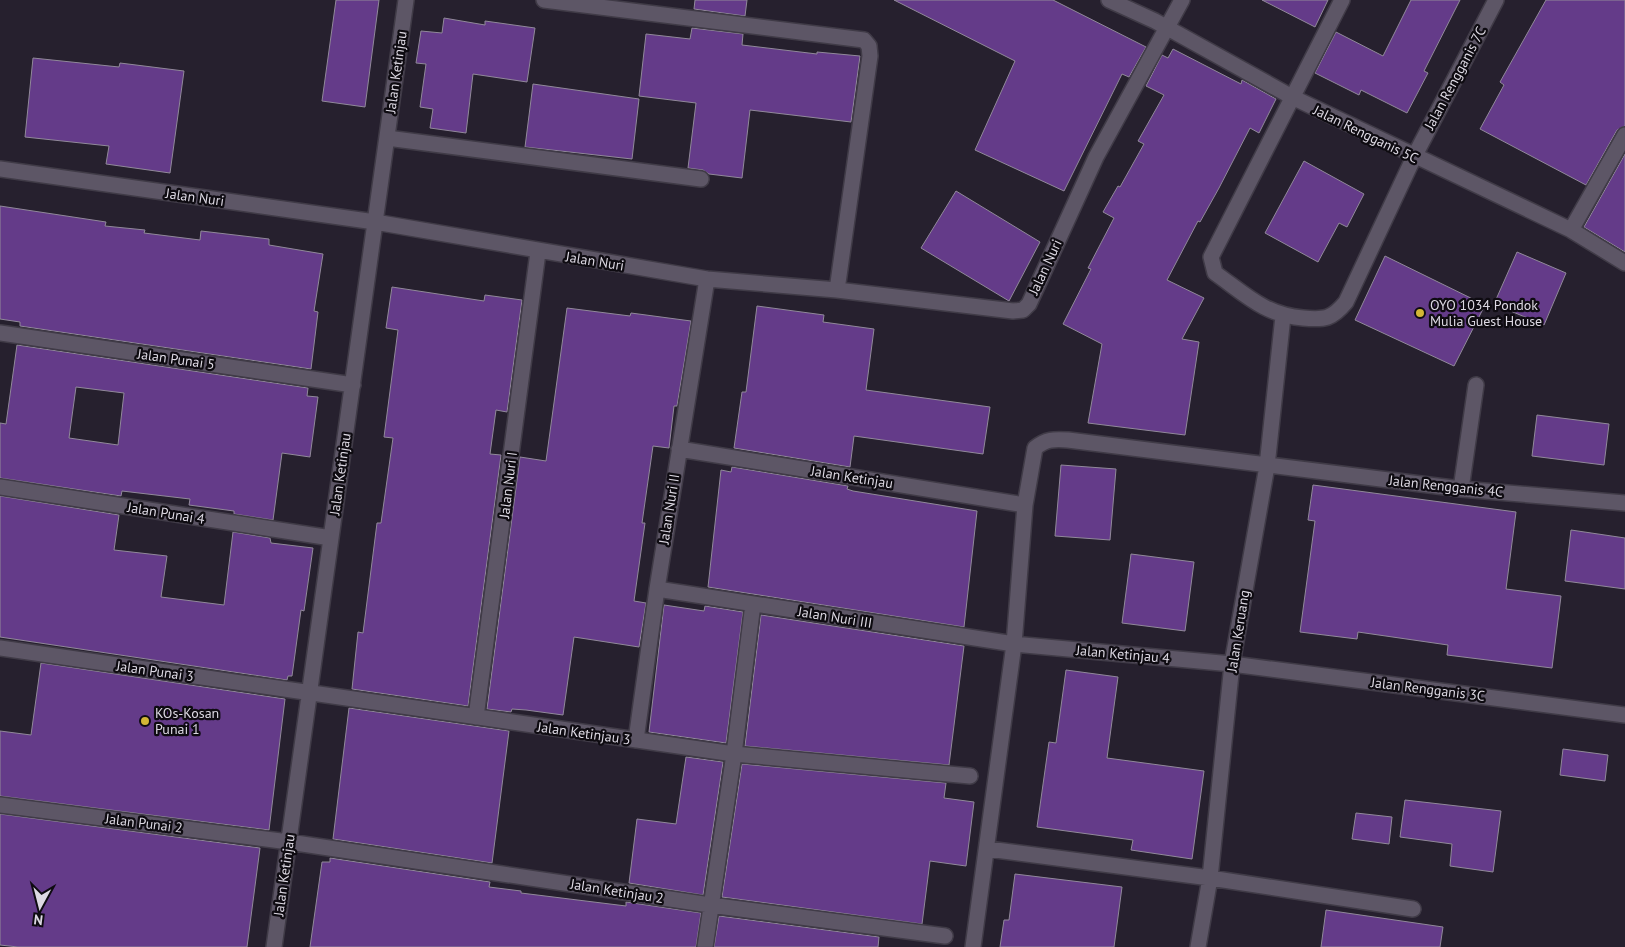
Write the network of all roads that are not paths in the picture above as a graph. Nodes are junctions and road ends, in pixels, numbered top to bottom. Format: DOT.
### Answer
graph roads {
  1 [pos="406,0"];
  2 [pos="544,0"];
  3 [pos="1109,0"];
  4 [pos="1182,0"];
  5 [pos="1342,0"];
  6 [pos="1496,0"];
  7 [pos="1168,29"];
  8 [pos="1292,98"];
  9 [pos="1625,135"];
  10 [pos="387,138"];
  11 [pos="1414,157"];
  12 [pos="0,169"];
  13 [pos="701,179"];
  14 [pos="375,222"];
  15 [pos="1571,230"];
  16 [pos="538,252"];
  17 [pos="1625,263"];
  18 [pos="707,278"];
  19 [pos="837,290"];
  20 [pos="1283,316"];
  21 [pos="0,333"];
  22 [pos="352,385"];
  23 [pos="1476,385"];
  24 [pos="679,449"];
  25 [pos="1267,466"];
  26 [pos="0,487"];
  27 [pos="1461,489"];
  28 [pos="1625,500"];
  29 [pos="1025,505"];
  30 [pos="331,538"];
  31 [pos="657,589"];
  32 [pos="753,604"];
  33 [pos="1014,644"];
  34 [pos="0,648"];
  35 [pos="1232,664"];
  36 [pos="310,693"];
  37 [pos="1625,715"];
  38 [pos="476,717"];
  39 [pos="636,740"];
  40 [pos="734,754"];
  41 [pos="970,776"];
  42 [pos="0,805"];
  43 [pos="289,842"];
  44 [pos="988,849"];
  45 [pos="1210,878"];
  46 [pos="710,905"];
  47 [pos="1413,909"];
  48 [pos="945,936"];
  49 [pos="274,947"];
  50 [pos="705,947"];
  51 [pos="973,947"];
  52 [pos="1198,947"];
  1 -- 10 [label="street, Jalan Ketinjau"];
  2 -- 19 [label="street"];
  3 -- 7 [label="street, Jalan Rengganis 5C"];
  4 -- 7 [label="street"];
  5 -- 8 [label="street"];
  6 -- 11 [label="street, Jalan Rengganis 7C"];
  7 -- 8 [label="street, Jalan Rengganis 5C"];
  7 -- 19 [label="street, Jalan Nuri"];
  8 -- 11 [label="street, Jalan Rengganis 5C"];
  8 -- 20 [label="street"];
  9 -- 15 [label="street"];
  10 -- 13 [label="street"];
  10 -- 14 [label="street, Jalan Ketinjau"];
  11 -- 15 [label="street, Jalan Rengganis 5C"];
  11 -- 20 [label="street"];
  12 -- 14 [label="street, Jalan Nuri"];
  14 -- 16 [label="street, Jalan Nuri"];
  14 -- 22 [label="street, Jalan Ketinjau"];
  15 -- 17 [label="street, Jalan Rengganis 5C"];
  16 -- 18 [label="street, Jalan Nuri"];
  16 -- 38 [label="street, Jalan Nuri I"];
  18 -- 19 [label="street, Jalan Nuri"];
  18 -- 24 [label="street, Jalan Nuri II"];
  20 -- 25 [label="street, Jalan Keruang"];
  21 -- 22 [label="street, Jalan Punai 5"];
  22 -- 30 [label="street, Jalan Ketinjau"];
  23 -- 27 [label="street"];
  24 -- 29 [label="street, Jalan Ketinjau"];
  24 -- 31 [label="street, Jalan Nuri II"];
  25 -- 27 [label="street, Jalan Rengganis 4C"];
  25 -- 29 [label="street, Jalan Rengganis 4C"];
  25 -- 35 [label="street, Jalan Keruang"];
  26 -- 30 [label="street, Jalan Punai 4"];
  27 -- 28 [label="street, Jalan Rengganis 4C"];
  29 -- 33 [label="street"];
  30 -- 36 [label="street, Jalan Ketinjau"];
  31 -- 32 [label="street, Jalan Nuri III"];
  31 -- 39 [label="street, Jalan Nuri II"];
  32 -- 33 [label="street, Jalan Nuri III"];
  32 -- 40 [label="street"];
  33 -- 35 [label="street, Jalan Ketinjau 4"];
  33 -- 44 [label="street"];
  34 -- 36 [label="street, Jalan Punai 3"];
  35 -- 37 [label="street, Jalan Rengganis 3C"];
  35 -- 45 [label="street, Jalan Keruang"];
  36 -- 38 [label="street, Jalan Ketinjau 3"];
  36 -- 43 [label="street, Jalan Ketinjau"];
  38 -- 39 [label="street, Jalan Ketinjau 3"];
  39 -- 40 [label="street, Jalan Ketinjau 3"];
  40 -- 41 [label="street, Jalan Ketinjau 3"];
  40 -- 46 [label="street"];
  42 -- 43 [label="street, Jalan Punai 2"];
  43 -- 46 [label="street, Jalan Ketinjau 2"];
  43 -- 49 [label="street, Jalan Ketinjau"];
  44 -- 45 [label="street"];
  44 -- 51 [label="street"];
  45 -- 47 [label="street"];
  45 -- 52 [label="street, Jalan Keruang"];
  46 -- 48 [label="street, Jalan Ketinjau 2"];
  46 -- 50 [label="street"];
}
